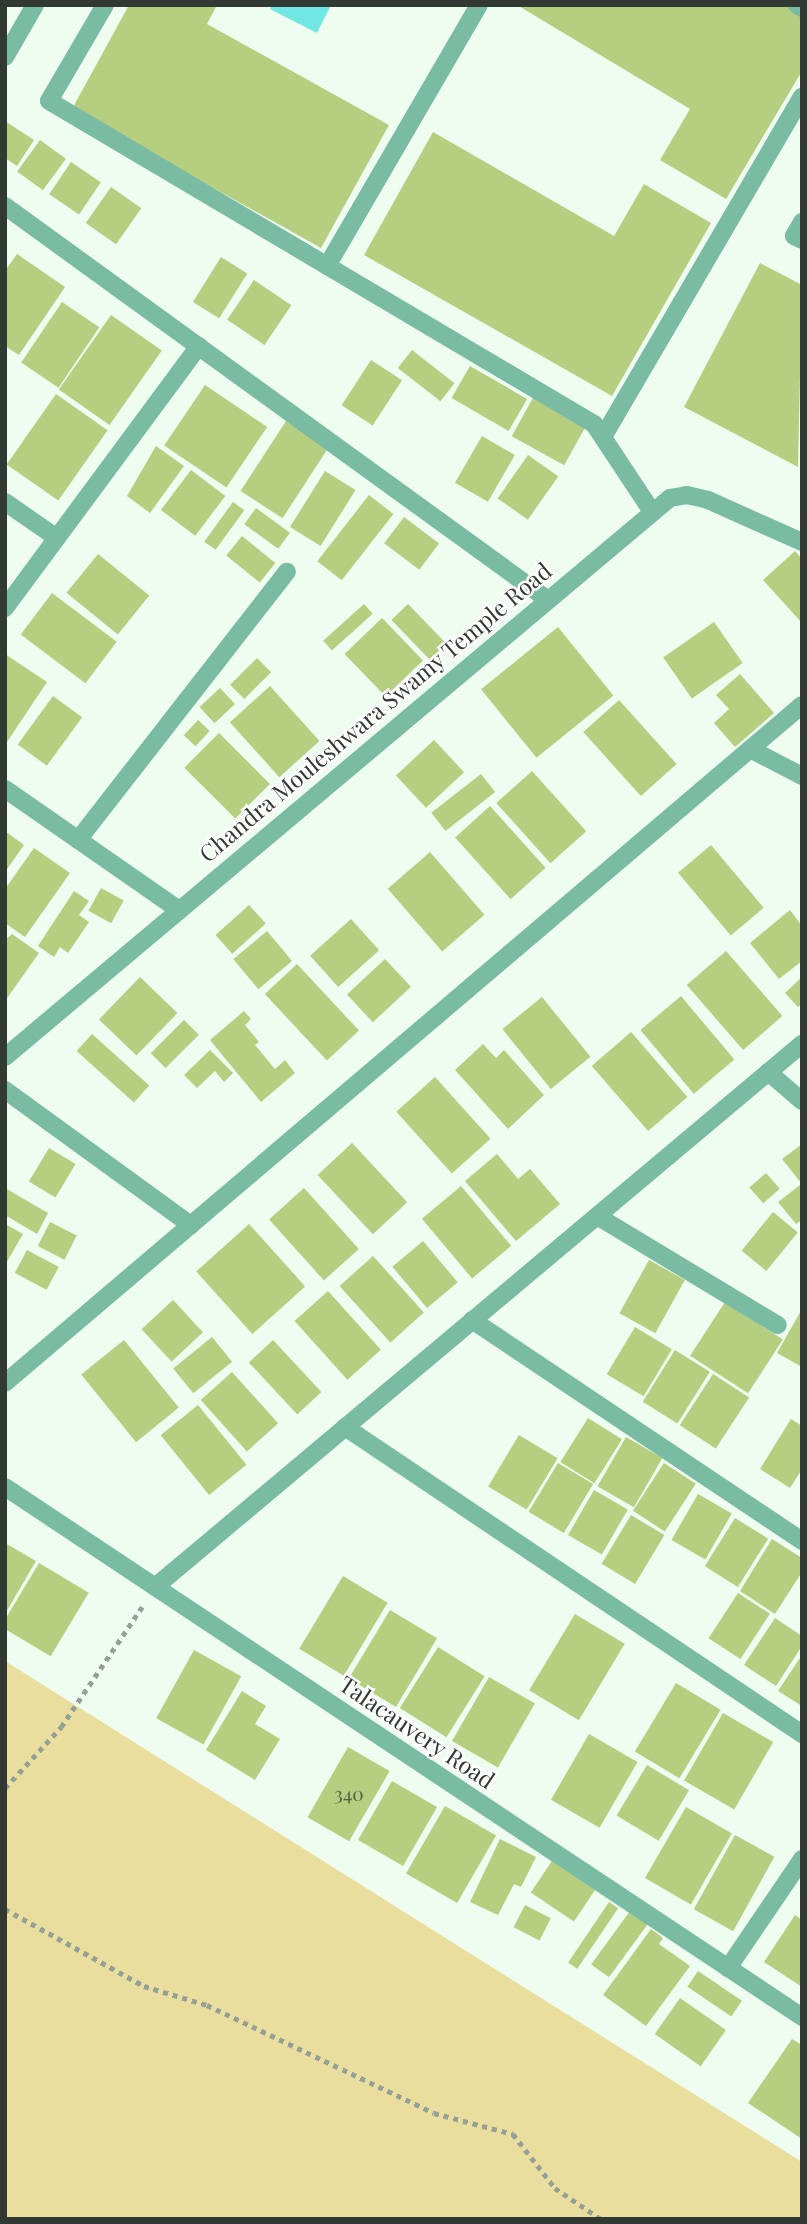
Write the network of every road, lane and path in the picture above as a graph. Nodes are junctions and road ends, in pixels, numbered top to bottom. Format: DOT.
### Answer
graph roads {
  1 [pos="35,5"];
  2 [pos="105,5"];
  3 [pos="479,5"];
  4 [pos="797,5"];
  5 [pos="802,8"];
  6 [pos="5,57"];
  7 [pos="802,97"];
  8 [pos="5,206"];
  9 [pos="802,222"];
  10 [pos="802,240"];
  11 [pos="327,266"];
  12 [pos="199,346"];
  13 [pos="603,437"];
  14 [pos="5,502"];
  15 [pos="651,510"];
  16 [pos="57,538"];
  17 [pos="802,542"];
  18 [pos="287,572"];
  19 [pos="547,599"];
  20 [pos="5,608"];
  21 [pos="802,705"];
  22 [pos="750,749"];
  23 [pos="802,776"];
  24 [pos="5,789"];
  25 [pos="78,840"];
  26 [pos="179,910"];
  27 [pos="802,1044"];
  28 [pos="5,1057"];
  29 [pos="768,1072"];
  30 [pos="5,1090"];
  31 [pos="802,1101"];
  32 [pos="597,1216"];
  33 [pos="191,1225"];
  34 [pos="472,1320"];
  35 [pos="778,1325"];
  36 [pos="5,1383"];
  37 [pos="345,1427"];
  38 [pos="5,1487"];
  39 [pos="802,1541"];
  40 [pos="155,1587"];
  41 [pos="802,1734"];
  42 [pos="5,1788"];
  43 [pos="802,1859"];
  44 [pos="5,1909"];
  45 [pos="728,1968"];
  46 [pos="802,2017"];
  47 [pos="601,2219"];
  1 -- 6 [label="street"];
  2 -- 11 [label="street"];
  3 -- 11 [label="street"];
  4 -- 5 [label="street"];
  7 -- 13 [label="street"];
  8 -- 12 [label="street"];
  9 -- 10 [label="street"];
  11 -- 13 [label="street"];
  12 -- 16 [label="street"];
  12 -- 19 [label="street"];
  13 -- 15 [label="street"];
  14 -- 16 [label="street"];
  15 -- 17 [label="street, Chandra Mouleshwara Swamy Temple Road"];
  15 -- 19 [label="street, Chandra Mouleshwara Swamy Temple Road"];
  16 -- 20 [label="street"];
  18 -- 25 [label="street"];
  19 -- 26 [label="street, Chandra Mouleshwara Swamy Temple Road"];
  21 -- 22 [label="street"];
  22 -- 23 [label="street"];
  22 -- 33 [label="street"];
  24 -- 25 [label="street"];
  25 -- 26 [label="street"];
  26 -- 28 [label="street, Chandra Mouleshwara Swamy Temple Road"];
  27 -- 29 [label="street"];
  29 -- 31 [label="street"];
  29 -- 32 [label="street"];
  30 -- 33 [label="street"];
  32 -- 34 [label="street"];
  32 -- 35 [label="street"];
  33 -- 36 [label="street"];
  34 -- 37 [label="street"];
  34 -- 39 [label="street"];
  37 -- 40 [label="street"];
  37 -- 41 [label="street"];
  38 -- 40 [label="street, Talacauvery Road"];
  40 -- 42 [label="path"];
  40 -- 45 [label="street, Talacauvery Road"];
  43 -- 45 [label="street"];
  44 -- 47 [label="path"];
  45 -- 46 [label="street, Talacauvery Road"];
}
